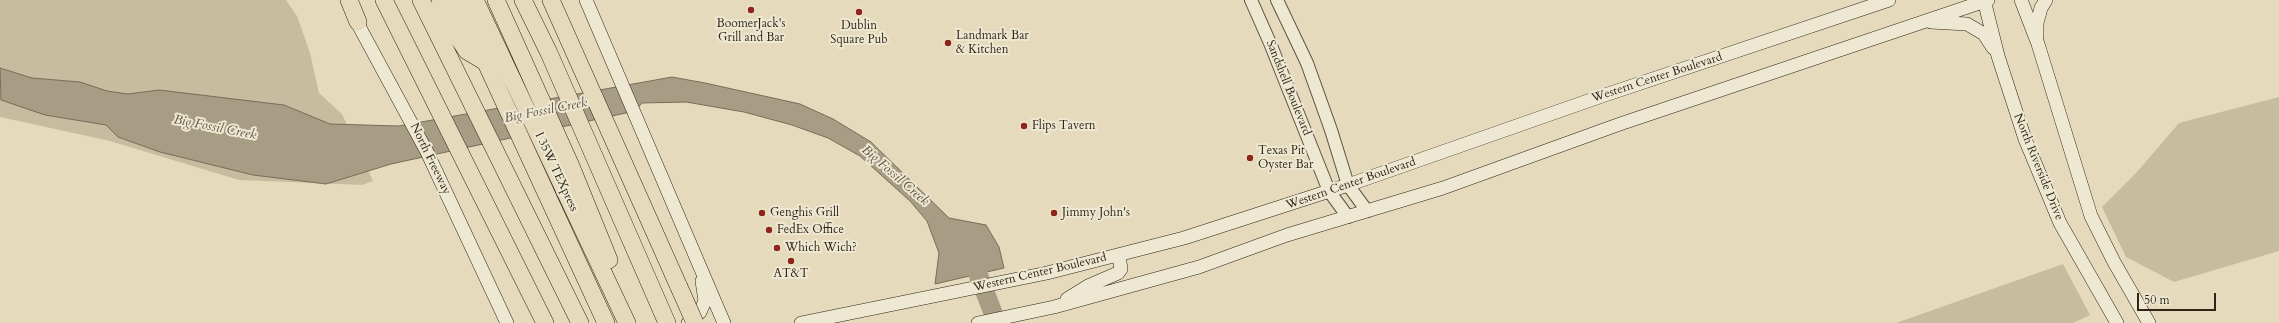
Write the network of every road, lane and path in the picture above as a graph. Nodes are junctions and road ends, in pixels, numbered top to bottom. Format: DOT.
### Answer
graph roads {
  1 [pos="344,0"];
  2 [pos="349,0"];
  3 [pos="384,0"];
  4 [pos="421,0"];
  5 [pos="440,0"];
  6 [pos="457,0"];
  7 [pos="475,0"];
  8 [pos="496,0"];
  9 [pos="523,0"];
  10 [pos="551,0"];
  11 [pos="586,0"];
  12 [pos="1251,0"];
  13 [pos="1278,0"];
  14 [pos="1889,0"];
  15 [pos="1985,0"];
  16 [pos="2021,0"];
  17 [pos="2046,0"];
  18 [pos="1923,21"];
  19 [pos="358,22"];
  20 [pos="2038,44"];
  21 [pos="1998,56"];
  22 [pos="487,63"];
  23 [pos="562,166"];
  24 [pos="1348,185"];
  25 [pos="1329,191"];
  26 [pos="1367,211"];
  27 [pos="1348,217"];
  28 [pos="1119,256"];
  29 [pos="698,261"];
  30 [pos="1054,307"];
  31 [pos="576,316"];
  32 [pos="627,322"];
  33 [pos="507,323"];
  34 [pos="545,323"];
  35 [pos="606,323"];
  36 [pos="667,323"];
  37 [pos="688,323"];
  38 [pos="695,323"];
  39 [pos="724,323"];
  40 [pos="801,323"];
  41 [pos="978,323"];
  42 [pos="2116,323"];
  43 [pos="2149,323"];
  1 -- 19 [label="main road, North Freeway"];
  2 -- 19 [label="highway"];
  3 -- 34 [label="highway"];
  4 -- 31 [label="highway"];
  5 -- 22 [label="highway"];
  6 -- 22 [label="highway, I 35W TEXpress"];
  7 -- 23 [label="highway, I 35W TEXpress"];
  8 -- 23 [label="highway"];
  9 -- 36 [label="highway"];
  10 -- 38 [label="highway, bridge"];
  11 -- 29 [label="main road"];
  12 -- 25 [label="street, Sandshell Boulevard"];
  13 -- 24 [label="street, Sandshell Boulevard"];
  14 -- 24 [label="main road, Western Center Boulevard"];
  15 -- 18 [label="main road"];
  15 -- 21 [label="main road, North Riverside Drive"];
  16 -- 20 [label="main road"];
  17 -- 20 [label="main road"];
  18 -- 21 [label="main road"];
  18 -- 26 [label="main road"];
  19 -- 33 [label="main road, North Freeway"];
  20 -- 43 [label="main road"];
  21 -- 42 [label="main road, North Riverside Drive"];
  22 -- 35 [label="highway, I 35W TEXpress"];
  23 -- 32 [label="highway"];
  24 -- 25 [label="main road, Western Center Boulevard"];
  24 -- 26 [label="street, Sandshell Boulevard"];
  25 -- 27 [label="street, Sandshell Boulevard"];
  25 -- 28 [label="main road, Western Center Boulevard"];
  26 -- 27 [label="main road"];
  27 -- 30 [label="main road"];
  28 -- 30 [label="main road"];
  28 -- 40 [label="main road, Western Center Boulevard"];
  29 -- 37 [label="main road"];
  29 -- 39 [label="main road"];
  30 -- 41 [label="main road"];
}
